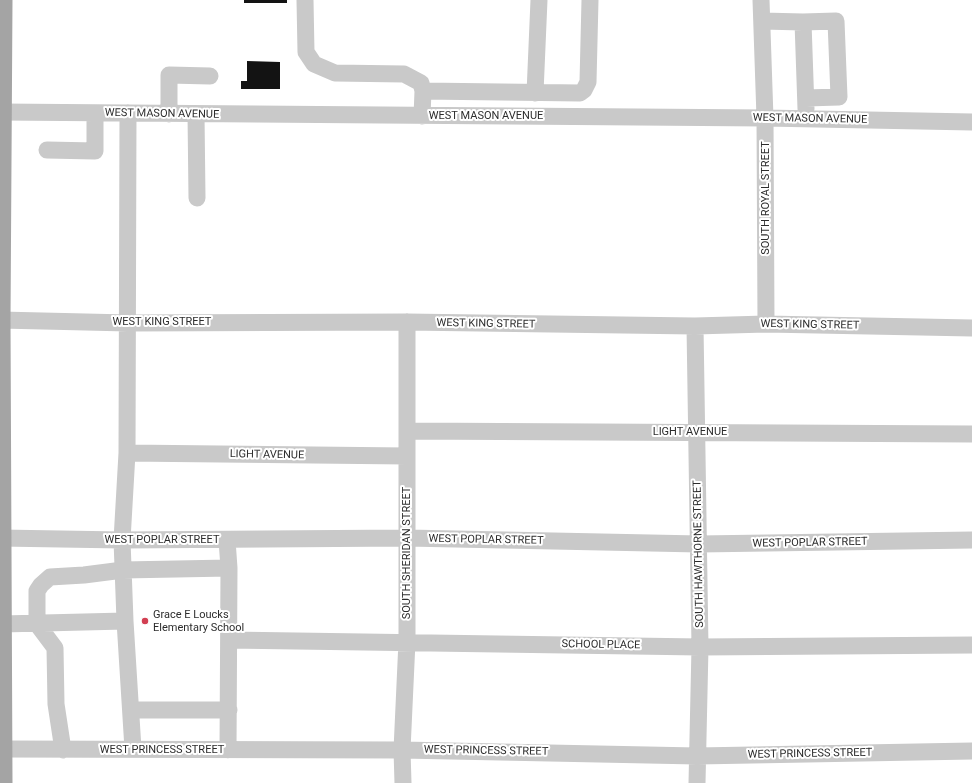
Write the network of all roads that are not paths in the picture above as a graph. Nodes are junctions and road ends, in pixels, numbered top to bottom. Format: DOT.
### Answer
graph roads {
  1 [pos="305,0"];
  2 [pos="539,0"];
  3 [pos="590,0"];
  4 [pos="761,0"];
  5 [pos="1,13"];
  6 [pos="762,21"];
  7 [pos="803,22"];
  8 [pos="210,76"];
  9 [pos="423,91"];
  10 [pos="535,92"];
  11 [pos="806,98"];
  12 [pos="1,112"];
  13 [pos="96,113"];
  14 [pos="128,113"];
  15 [pos="169,114"];
  16 [pos="196,114"];
  17 [pos="422,116"];
  18 [pos="765,118"];
  19 [pos="807,119"];
  20 [pos="972,122"];
  21 [pos="47,150"];
  22 [pos="197,198"];
  23 [pos="0,320"];
  24 [pos="407,322"];
  25 [pos="128,323"];
  26 [pos="766,324"];
  27 [pos="696,326"];
  28 [pos="972,328"];
  29 [pos="407,431"];
  30 [pos="697,432"];
  31 [pos="972,434"];
  32 [pos="127,453"];
  33 [pos="407,456"];
  34 [pos="1,538"];
  35 [pos="407,538"];
  36 [pos="122,540"];
  37 [pos="227,540"];
  38 [pos="972,540"];
  39 [pos="699,544"];
  40 [pos="229,568"];
  41 [pos="123,570"];
  42 [pos="125,621"];
  43 [pos="37,624"];
  44 [pos="1,636"];
  45 [pos="229,640"];
  46 [pos="407,641"];
  47 [pos="972,645"];
  48 [pos="700,647"];
  49 [pos="131,710"];
  50 [pos="229,710"];
  51 [pos="1,749"];
  52 [pos="133,749"];
  53 [pos="63,750"];
  54 [pos="228,750"];
  55 [pos="402,750"];
  56 [pos="972,751"];
  57 [pos="697,756"];
  58 [pos="2,783"];
  59 [pos="403,783"];
  60 [pos="697,783"];
  1 -- 9 [label="street"];
  2 -- 10 [label="street"];
  3 -- 10 [label="street"];
  4 -- 6 [label="street, SOUTH ROYAL STREET"];
  5 -- 12 [label="main road"];
  6 -- 7 [label="street"];
  6 -- 18 [label="street, SOUTH ROYAL STREET"];
  7 -- 11 [label="street"];
  7 -- 11 [label="street"];
  8 -- 15 [label="street"];
  9 -- 10 [label="street"];
  9 -- 17 [label="street"];
  11 -- 19 [label="street"];
  12 -- 13 [label="street, WEST MASON AVENUE"];
  12 -- 23 [label="main road"];
  13 -- 14 [label="street, WEST MASON AVENUE"];
  13 -- 21 [label="street"];
  14 -- 15 [label="street, WEST MASON AVENUE"];
  14 -- 25 [label="street"];
  15 -- 16 [label="street, WEST MASON AVENUE"];
  16 -- 17 [label="street, WEST MASON AVENUE"];
  16 -- 22 [label="street"];
  17 -- 18 [label="street, WEST MASON AVENUE"];
  18 -- 19 [label="street, WEST MASON AVENUE"];
  18 -- 26 [label="street, SOUTH ROYAL STREET"];
  19 -- 20 [label="street, WEST MASON AVENUE"];
  23 -- 25 [label="street, WEST KING STREET"];
  23 -- 34 [label="main road"];
  24 -- 25 [label="street, WEST KING STREET"];
  24 -- 27 [label="street, WEST KING STREET"];
  24 -- 29 [label="street, SOUTH SHERIDAN STREET"];
  25 -- 32 [label="street"];
  26 -- 27 [label="street, WEST KING STREET"];
  26 -- 28 [label="street, WEST KING STREET"];
  27 -- 30 [label="street, SOUTH HAWTHORNE STREET"];
  29 -- 30 [label="street, LIGHT AVENUE"];
  29 -- 33 [label="street, SOUTH SHERIDAN STREET"];
  30 -- 31 [label="street, LIGHT AVENUE"];
  30 -- 39 [label="street, SOUTH HAWTHORNE STREET"];
  32 -- 33 [label="street, LIGHT AVENUE"];
  32 -- 36 [label="street"];
  33 -- 35 [label="street, SOUTH SHERIDAN STREET"];
  34 -- 36 [label="street, WEST POPLAR STREET"];
  34 -- 44 [label="main road"];
  35 -- 37 [label="street, WEST POPLAR STREET"];
  35 -- 39 [label="street, WEST POPLAR STREET"];
  35 -- 46 [label="street, SOUTH SHERIDAN STREET"];
  36 -- 37 [label="street, WEST POPLAR STREET"];
  36 -- 41 [label="street"];
  37 -- 40 [label="street"];
  38 -- 39 [label="street, WEST POPLAR STREET"];
  39 -- 48 [label="street, SOUTH HAWTHORNE STREET"];
  40 -- 41 [label="street"];
  40 -- 45 [label="street"];
  41 -- 42 [label="street"];
  41 -- 43 [label="street"];
  42 -- 43 [label="street"];
  42 -- 49 [label="street"];
  43 -- 44 [label="street"];
  43 -- 53 [label="street"];
  44 -- 51 [label="main road"];
  45 -- 46 [label="street, SCHOOL PLACE"];
  45 -- 50 [label="street"];
  46 -- 48 [label="street, SCHOOL PLACE"];
  46 -- 55 [label="street, SOUTH SHERIDAN STREET"];
  47 -- 48 [label="street, SCHOOL PLACE"];
  48 -- 57 [label="street, SOUTH HAWTHORNE STREET"];
  49 -- 50 [label="street"];
  49 -- 52 [label="street"];
  50 -- 54 [label="street"];
  51 -- 53 [label="street, WEST PRINCESS STREET"];
  51 -- 58 [label="main road"];
  52 -- 53 [label="street, WEST PRINCESS STREET"];
  52 -- 54 [label="street, WEST PRINCESS STREET"];
  54 -- 55 [label="street, WEST PRINCESS STREET"];
  55 -- 57 [label="street, WEST PRINCESS STREET"];
  55 -- 59 [label="street, SOUTH SHERIDAN STREET"];
  56 -- 57 [label="street, WEST PRINCESS STREET"];
  57 -- 60 [label="street, SOUTH HAWTHORNE STREET"];
}
